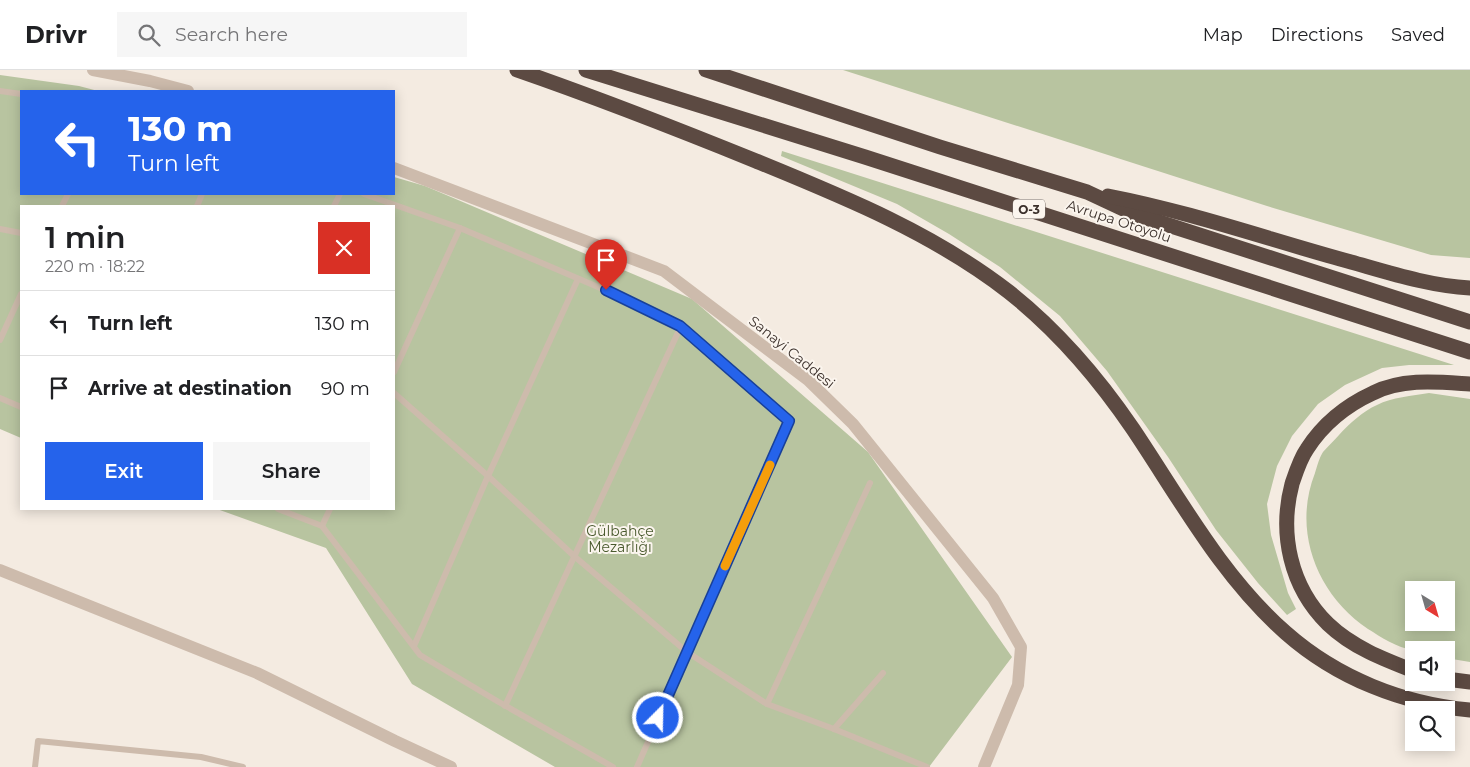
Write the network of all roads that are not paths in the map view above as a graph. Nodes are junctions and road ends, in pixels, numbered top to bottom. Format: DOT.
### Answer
graph roads {
  1 [pos="93,70"];
  2 [pos="517,70"];
  3 [pos="586,70"];
  4 [pos="706,70"];
  5 [pos="184,90"];
  6 [pos="0,91"];
  7 [pos="20,94"];
  8 [pos="395,168"];
  9 [pos="1087,192"];
  10 [pos="367,195"];
  11 [pos="460,228"];
  12 [pos="0,229"];
  13 [pos="20,232"];
  14 [pos="578,279"];
  15 [pos="1470,288"];
  16 [pos="20,296"];
  17 [pos="1470,322"];
  18 [pos="680,326"];
  19 [pos="0,340"];
  20 [pos="1470,352"];
  21 [pos="395,370"];
  22 [pos="1470,384"];
  23 [pos="395,394"];
  24 [pos="0,398"];
  25 [pos="20,407"];
  26 [pos="488,476"];
  27 [pos="870,483"];
  28 [pos="281,510"];
  29 [pos="330,510"];
  30 [pos="322,526"];
  31 [pos="574,556"];
  32 [pos="0,570"];
  33 [pos="414,646"];
  34 [pos="687,652"];
  35 [pos="1405,668"];
  36 [pos="883,673"];
  37 [pos="1455,680"];
  38 [pos="1470,682"];
  39 [pos="767,704"];
  40 [pos="505,706"];
  41 [pos="1470,710"];
  42 [pos="834,729"];
  43 [pos="35,767"];
  44 [pos="243,767"];
  45 [pos="451,767"];
  46 [pos="613,767"];
  47 [pos="637,767"];
  48 [pos="927,767"];
  49 [pos="984,767"];
  1 -- 5 [label="street"];
  2 -- 41 [label="highway"];
  3 -- 20 [label="highway, Avrupa Otoyolu / O-3"];
  4 -- 9 [label="highway, Avrupa Otoyolu / O-3"];
  6 -- 7 [label="lane"];
  8 -- 49 [label="street, Sanayi Caddesi"];
  9 -- 15 [label="highway"];
  9 -- 17 [label="highway, Avrupa Otoyolu / O-3"];
  10 -- 11 [label="lane"];
  11 -- 14 [label="lane"];
  11 -- 21 [label="lane"];
  12 -- 13 [label="lane"];
  14 -- 18 [label="lane"];
  14 -- 26 [label="lane"];
  16 -- 19 [label="lane"];
  18 -- 31 [label="lane"];
  18 -- 34 [label="lane"];
  22 -- 35 [label="highway"];
  23 -- 26 [label="lane"];
  24 -- 25 [label="lane"];
  26 -- 31 [label="lane"];
  26 -- 33 [label="lane"];
  27 -- 39 [label="lane"];
  28 -- 30 [label="lane"];
  29 -- 30 [label="lane"];
  30 -- 33 [label="lane"];
  31 -- 34 [label="lane"];
  31 -- 40 [label="lane"];
  32 -- 45 [label="street"];
  33 -- 40 [label="lane"];
  34 -- 39 [label="lane"];
  34 -- 47 [label="lane"];
  36 -- 42 [label="lane"];
  37 -- 38 [label="highway"];
  39 -- 42 [label="lane"];
  40 -- 46 [label="lane"];
  42 -- 48 [label="lane"];
  43 -- 44 [label="lane"];
}
